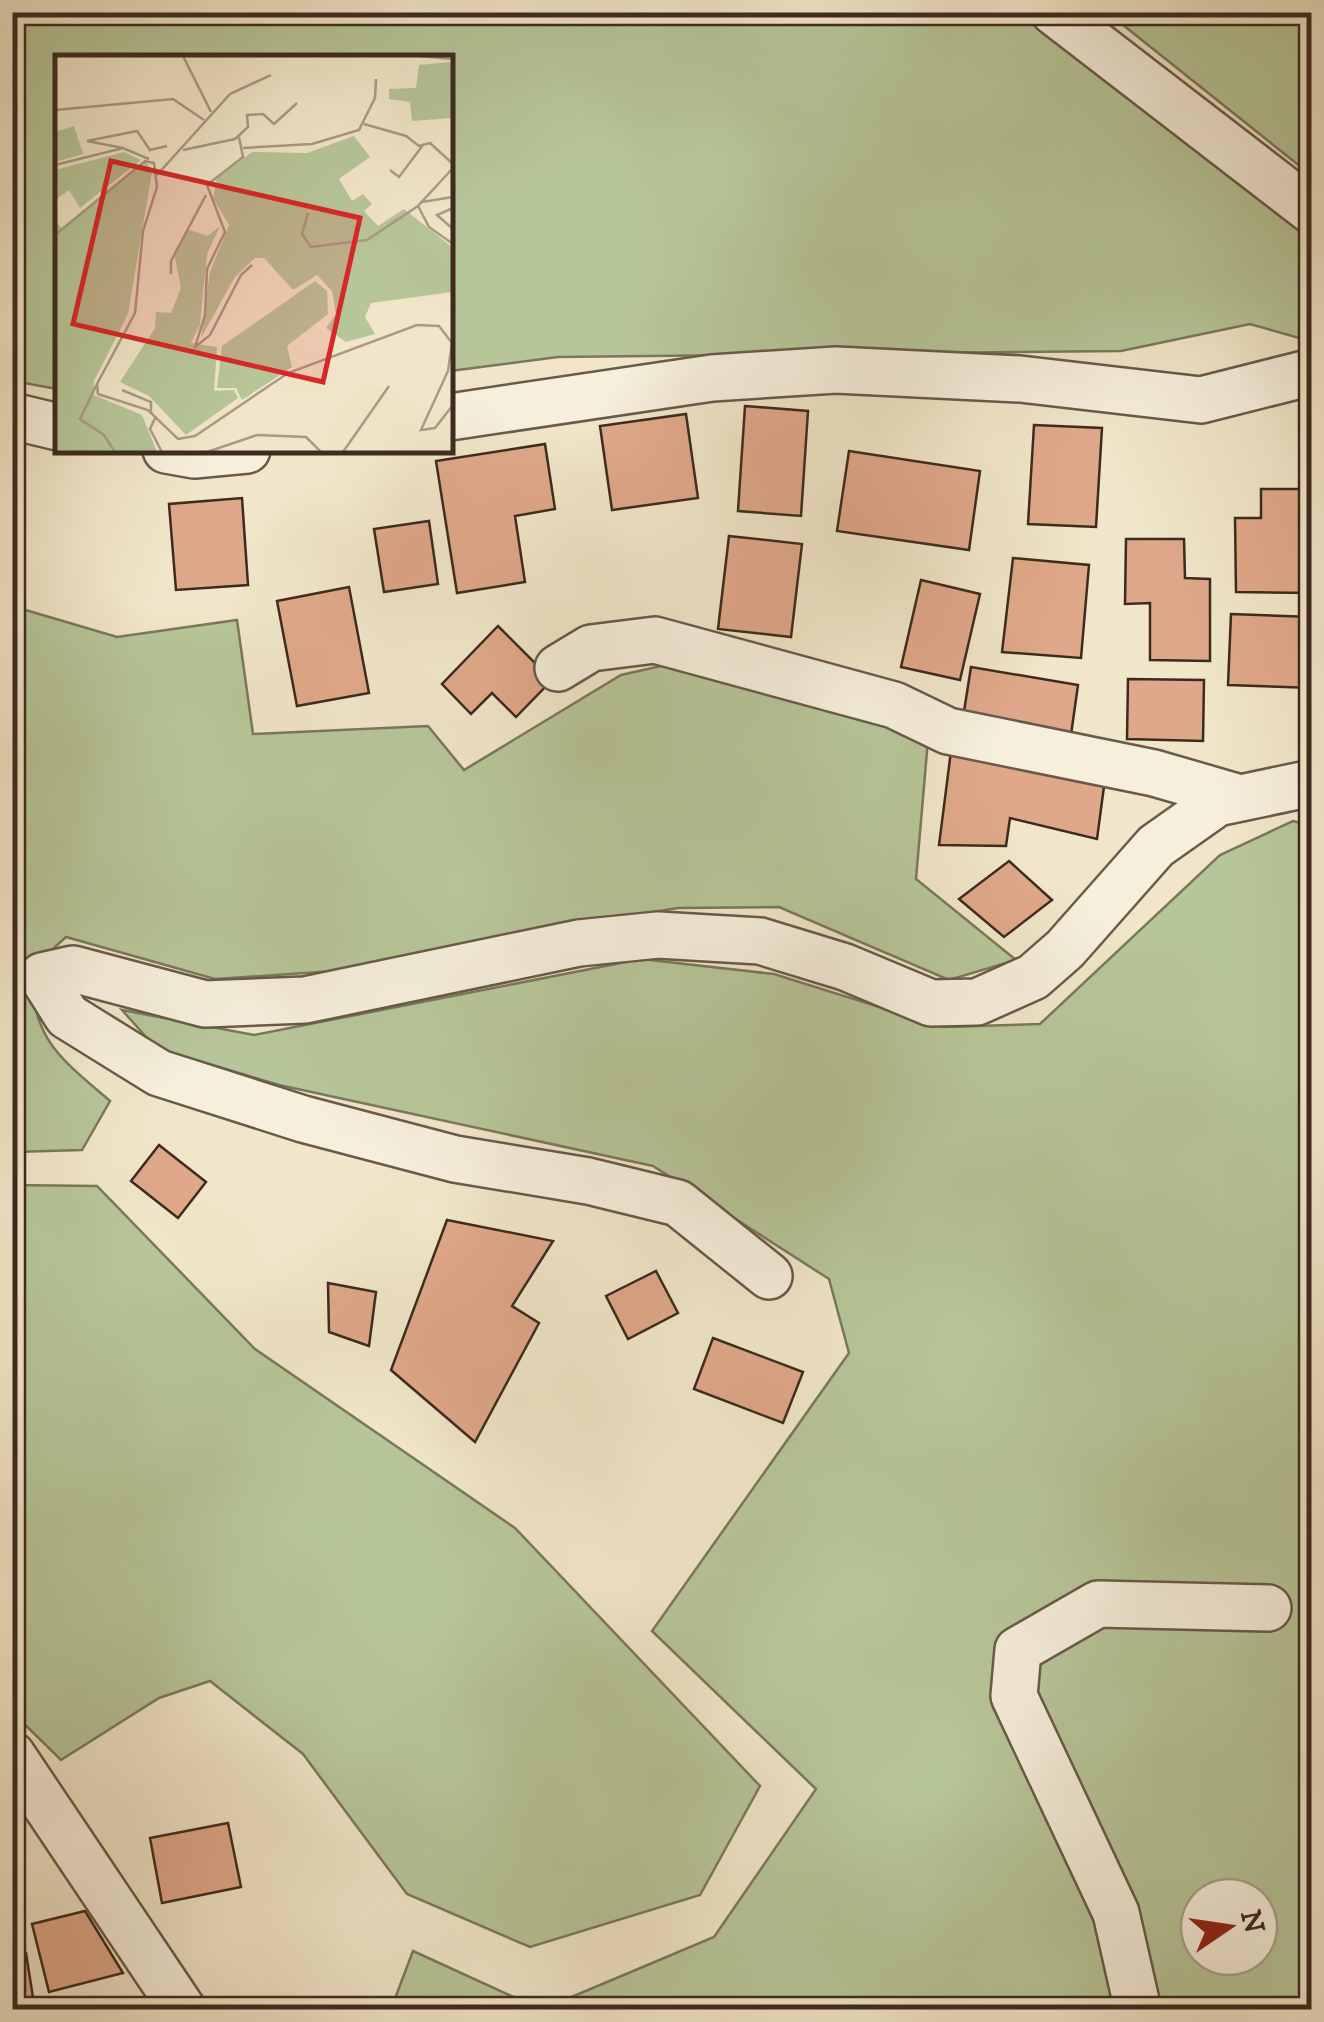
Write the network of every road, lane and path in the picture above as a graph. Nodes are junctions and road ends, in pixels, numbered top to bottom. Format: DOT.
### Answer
graph roads {
  1 [pos="1054,12"];
  2 [pos="1312,211"];
  3 [pos="1303,381"];
  4 [pos="12,416"];
  5 [pos="452,417"];
  6 [pos="55,425"];
  7 [pos="175,452"];
  8 [pos="229,452"];
  9 [pos="558,668"];
  10 [pos="1312,784"];
  11 [pos="1240,798"];
  12 [pos="769,1276"];
  13 [pos="1268,1608"];
  14 [pos="12,1755"];
  15 [pos="183,2010"];
  16 [pos="1138,2010"];
  1 -- 2 [label="street"];
  3 -- 5 [label="street"];
  4 -- 6 [label="street"];
  7 -- 8 [label="street"];
  9 -- 11 [label="street"];
  10 -- 11 [label="street"];
  11 -- 12 [label="street"];
  13 -- 16 [label="street"];
  14 -- 15 [label="street"];
}
